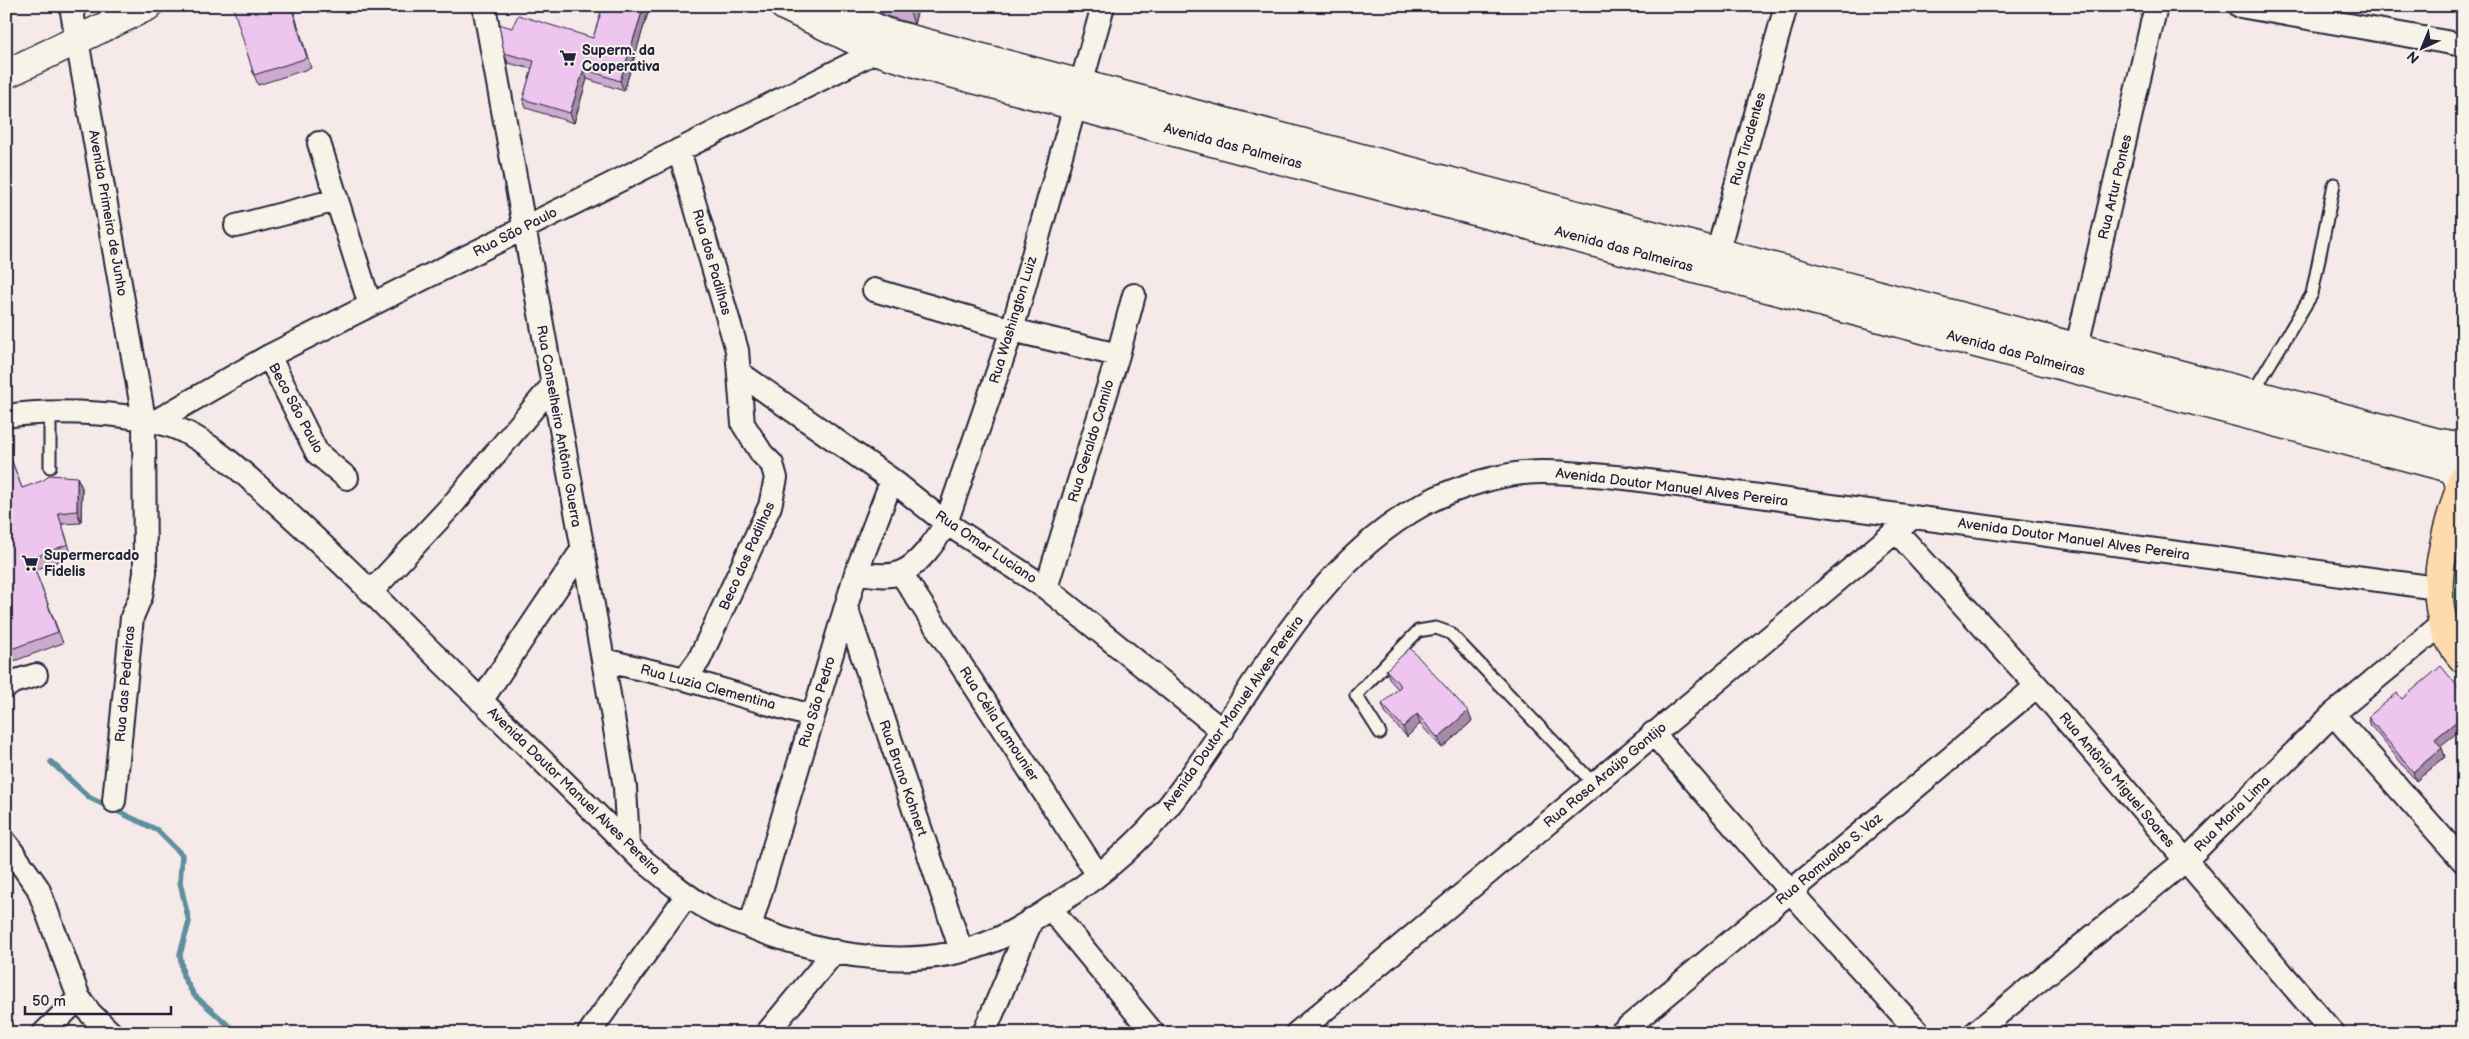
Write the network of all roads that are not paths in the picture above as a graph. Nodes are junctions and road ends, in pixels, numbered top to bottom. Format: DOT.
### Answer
graph roads {
  1 [pos="71,6"];
  2 [pos="148,6"];
  3 [pos="484,6"];
  4 [pos="784,6"];
  5 [pos="1103,6"];
  6 [pos="1786,6"];
  7 [pos="2156,6"];
  8 [pos="2240,6"];
  9 [pos="843,10"];
  10 [pos="2289,10"];
  11 [pos="77,40"];
  12 [pos="2463,45"];
  13 [pos="877,50"];
  14 [pos="6,74"];
  15 [pos="1078,94"];
  16 [pos="319,143"];
  17 [pos="679,150"];
  18 [pos="2334,184"];
  19 [pos="337,200"];
  20 [pos="236,226"];
  21 [pos="524,228"];
  22 [pos="1714,262"];
  23 [pos="874,290"];
  24 [pos="1134,295"];
  25 [pos="370,305"];
  26 [pos="1012,330"];
  27 [pos="1118,355"];
  28 [pos="269,356"];
  29 [pos="2074,358"];
  30 [pos="741,374"];
  31 [pos="552,386"];
  32 [pos="2252,394"];
  33 [pos="50,413"];
  34 [pos="6,416"];
  35 [pos="150,420"];
  36 [pos="2463,448"];
  37 [pos="50,467"];
  38 [pos="347,478"];
  39 [pos="892,480"];
  40 [pos="2461,482"];
  41 [pos="946,522"];
  42 [pos="1905,524"];
  43 [pos="2453,545"];
  44 [pos="582,550"];
  45 [pos="856,573"];
  46 [pos="901,573"];
  47 [pos="1046,588"];
  48 [pos="2437,588"];
  49 [pos="371,592"];
  50 [pos="846,607"];
  51 [pos="2442,624"];
  52 [pos="2463,659"];
  53 [pos="603,660"];
  54 [pos="36,675"];
  55 [pos="685,679"];
  56 [pos="2037,686"];
  57 [pos="6,687"];
  58 [pos="481,701"];
  59 [pos="2333,714"];
  60 [pos="812,716"];
  61 [pos="1223,731"];
  62 [pos="1380,733"];
  63 [pos="1653,734"];
  64 [pos="1594,784"];
  65 [pos="114,801"];
  66 [pos="6,843"];
  67 [pos="628,846"];
  68 [pos="2186,860"];
  69 [pos="2463,861"];
  70 [pos="1098,875"];
  71 [pos="1790,891"];
  72 [pos="688,895"];
  73 [pos="1041,914"];
  74 [pos="750,927"];
  75 [pos="961,950"];
  76 [pos="835,951"];
  77 [pos="79,998"];
  78 [pos="44,1033"];
  79 [pos="111,1033"];
  80 [pos="588,1033"];
  81 [pos="767,1033"];
  82 [pos="984,1033"];
  83 [pos="1153,1033"];
  84 [pos="1296,1033"];
  85 [pos="1621,1033"];
  86 [pos="1919,1033"];
  87 [pos="1975,1033"];
  88 [pos="2333,1033"];
  1 -- 11 [label="street, Avenida Primeiro de Junho"];
  2 -- 11 [label="main road"];
  3 -- 21 [label="street, Rua Conselheiro Antônio Guerra"];
  4 -- 13 [label="main road, Avenida das Palmeiras"];
  5 -- 15 [label="street, Rua Washington Luiz"];
  6 -- 22 [label="street, Rua Tiradentes"];
  7 -- 29 [label="street, Rua Artur Pontes"];
  8 -- 10 [label="street"];
  9 -- 15 [label="main road, Avenida das Palmeiras"];
  10 -- 12 [label="street"];
  11 -- 14 [label="main road"];
  11 -- 35 [label="street, Avenida Primeiro de Junho"];
  13 -- 15 [label="main road, Avenida das Palmeiras"];
  13 -- 17 [label="street, Rua São Paulo"];
  15 -- 22 [label="main road, Avenida das Palmeiras"];
  15 -- 26 [label="street, Rua Washington Luiz"];
  16 -- 19 [label="street"];
  17 -- 21 [label="street, Rua São Paulo"];
  17 -- 30 [label="street, Rua dos Padilhas"];
  18 -- 32 [label="lane"];
  19 -- 20 [label="street"];
  19 -- 25 [label="street"];
  21 -- 25 [label="street, Rua São Paulo"];
  21 -- 31 [label="street, Rua Conselheiro Antônio Guerra"];
  22 -- 29 [label="main road, Avenida das Palmeiras"];
  23 -- 26 [label="street"];
  24 -- 27 [label="street, Rua Geraldo Camilo"];
  25 -- 28 [label="street, Rua São Paulo"];
  26 -- 27 [label="street"];
  26 -- 41 [label="street, Rua Washington Luiz"];
  27 -- 47 [label="street, Rua Geraldo Camilo"];
  28 -- 35 [label="street, Rua São Paulo"];
  28 -- 38 [label="street, Beco São Paulo"];
  29 -- 32 [label="main road, Avenida das Palmeiras"];
  29 -- 40 [label="main road, Avenida das Palmeiras"];
  30 -- 39 [label="street, Rua Omar Luciano"];
  30 -- 55 [label="street, Beco dos Padilhas"];
  31 -- 44 [label="street, Rua Conselheiro Antônio Guerra"];
  31 -- 49 [label="street"];
  32 -- 36 [label="main road, Avenida das Palmeiras"];
  33 -- 34 [label="street, Avenida Doutor Manuel Alves Pereira"];
  33 -- 35 [label="street, Avenida Doutor Manuel Alves Pereira"];
  33 -- 37 [label="lane"];
  35 -- 49 [label="street, Avenida Doutor Manuel Alves Pereira"];
  35 -- 65 [label="street, Rua das Pedreiras"];
  39 -- 41 [label="street, Rua Omar Luciano"];
  39 -- 45 [label="street, Rua São Pedro"];
  40 -- 43 [label="main road"];
  41 -- 46 [label="street, Rua Washington Luiz"];
  41 -- 47 [label="street, Rua Omar Luciano"];
  42 -- 48 [label="street, Avenida Doutor Manuel Alves Pereira"];
  42 -- 56 [label="street, Rua Antônio Miguel Soares"];
  42 -- 61 [label="street, Avenida Doutor Manuel Alves Pereira"];
  42 -- 63 [label="street, Rua Rosa Araújo Gontijo"];
  43 -- 48 [label="main road"];
  44 -- 53 [label="street, Rua Conselheiro Antônio Guerra"];
  44 -- 58 [label="street"];
  45 -- 46 [label="street"];
  45 -- 50 [label="street, Rua São Pedro"];
  46 -- 70 [label="street, Rua Célia Lamounier"];
  47 -- 61 [label="street, Rua Omar Luciano"];
  48 -- 51 [label="main road"];
  49 -- 58 [label="street, Avenida Doutor Manuel Alves Pereira"];
  50 -- 60 [label="street, Rua São Pedro"];
  50 -- 75 [label="street, Rua Bruno Kohnert"];
  51 -- 52 [label="main road"];
  51 -- 59 [label="street, Rua Maria Lima"];
  53 -- 55 [label="street, Rua Luzia Clementina"];
  53 -- 67 [label="street, Rua Conselheiro Antônio Guerra"];
  54 -- 57 [label="street"];
  55 -- 60 [label="street, Rua Luzia Clementina"];
  56 -- 68 [label="street, Rua Antônio Miguel Soares"];
  56 -- 71 [label="street, Rua Romualdo S. Vaz"];
  58 -- 67 [label="street, Avenida Doutor Manuel Alves Pereira"];
  59 -- 68 [label="street, Rua Maria Lima"];
  59 -- 69 [label="street"];
  60 -- 74 [label="street, Rua São Pedro"];
  61 -- 70 [label="street, Avenida Doutor Manuel Alves Pereira"];
  62 -- 64 [label="lane"];
  63 -- 64 [label="street, Rua Rosa Araújo Gontijo"];
  63 -- 71 [label="street"];
  64 -- 84 [label="street, Rua Rosa Araújo Gontijo"];
  66 -- 77 [label="street"];
  67 -- 72 [label="street, Avenida Doutor Manuel Alves Pereira"];
  68 -- 87 [label="street, Rua Maria Lima"];
  68 -- 88 [label="street, Rua Antônio Miguel Soares"];
  70 -- 73 [label="street, Avenida Doutor Manuel Alves Pereira"];
  71 -- 85 [label="street, Rua Romualdo S. Vaz"];
  71 -- 86 [label="street"];
  72 -- 74 [label="street, Avenida Doutor Manuel Alves Pereira"];
  72 -- 80 [label="street"];
  73 -- 75 [label="street, Avenida Doutor Manuel Alves Pereira"];
  73 -- 82 [label="street"];
  73 -- 83 [label="street"];
  74 -- 76 [label="street, Avenida Doutor Manuel Alves Pereira"];
  75 -- 76 [label="street, Avenida Doutor Manuel Alves Pereira"];
  76 -- 81 [label="street"];
  77 -- 78 [label="street"];
  77 -- 79 [label="street"];
}
